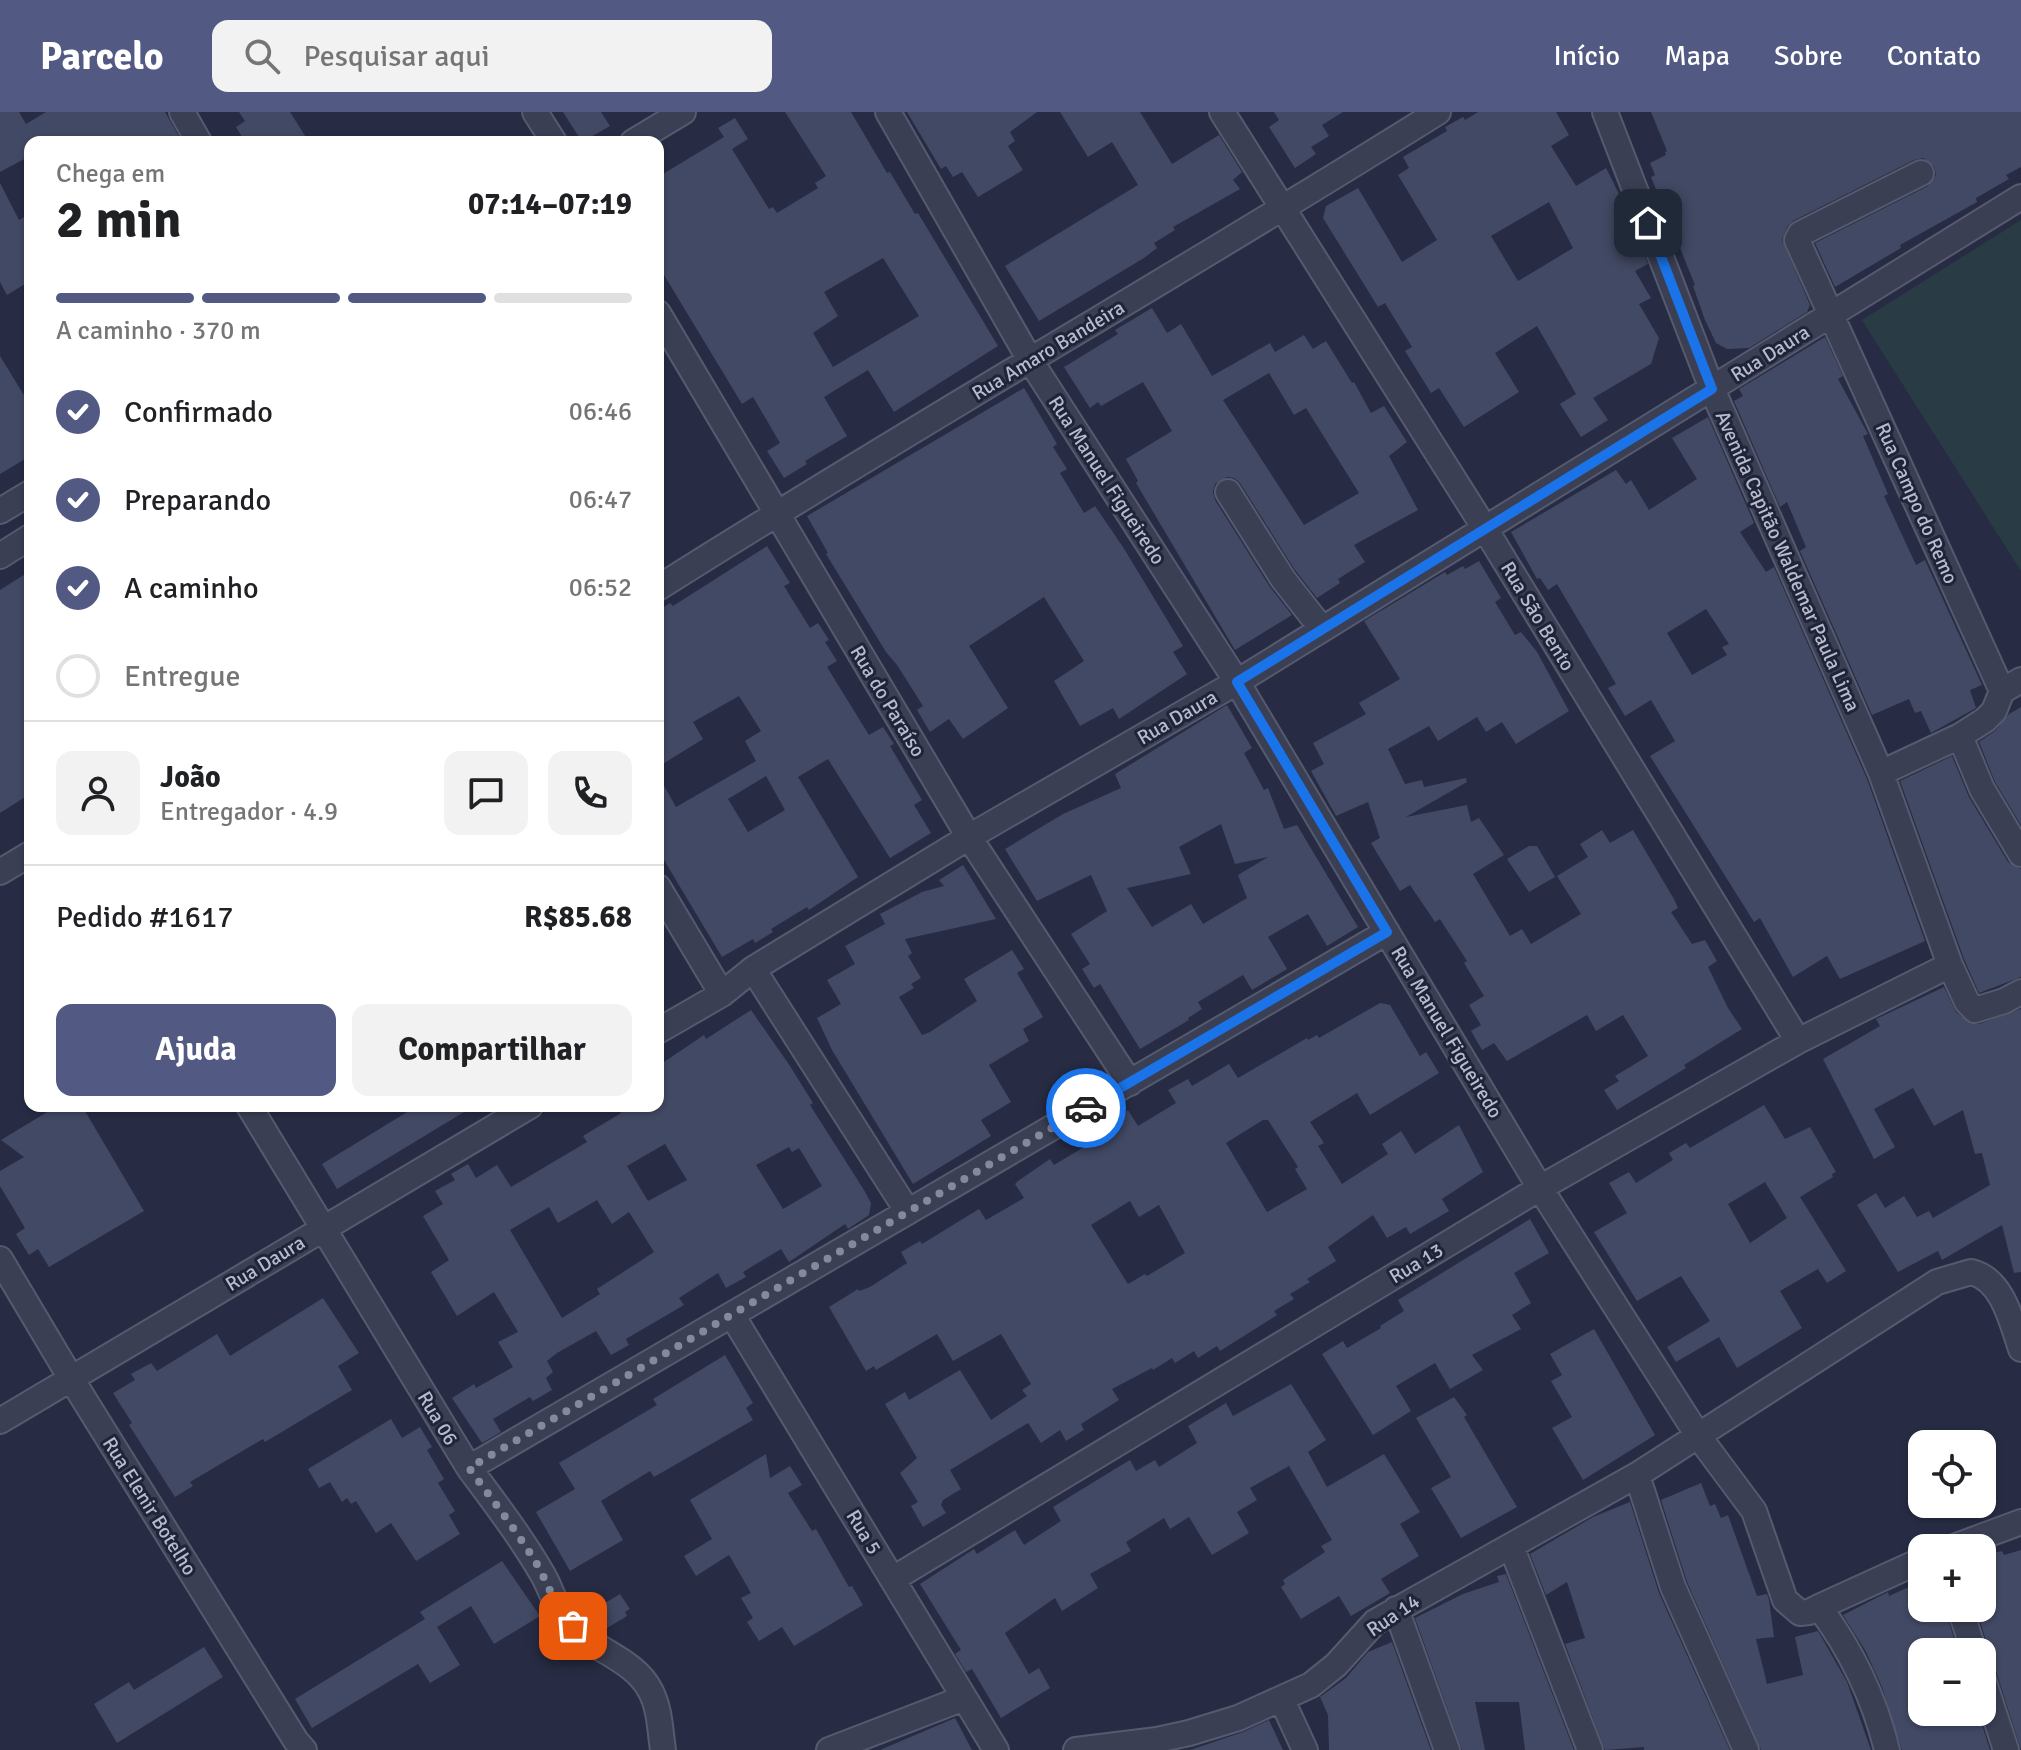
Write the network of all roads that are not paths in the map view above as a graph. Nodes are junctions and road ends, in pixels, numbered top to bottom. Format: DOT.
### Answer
graph roads {
  1 [pos="182,112"];
  2 [pos="535,112"];
  3 [pos="683,112"];
  4 [pos="888,112"];
  5 [pos="1222,112"];
  6 [pos="1438,112"];
  7 [pos="1605,112"];
  8 [pos="196,136"];
  9 [pos="550,136"];
  10 [pos="643,136"];
  11 [pos="1921,173"];
  12 [pos="2021,197"];
  13 [pos="1282,210"];
  14 [pos="1832,314"];
  15 [pos="664,323"];
  16 [pos="1030,360"];
  17 [pos="1712,389"];
  18 [pos="1228,492"];
  19 [pos="24,497"];
  20 [pos="0,511"];
  21 [pos="777,513"];
  22 [pos="1484,527"];
  23 [pos="24,541"];
  24 [pos="0,556"];
  25 [pos="664,584"];
  26 [pos="1322,629"];
  27 [pos="1237,682"];
  28 [pos="2012,686"];
  29 [pos="1960,736"];
  30 [pos="1881,773"];
  31 [pos="969,837"];
  32 [pos="2021,854"];
  33 [pos="24,858"];
  34 [pos="0,872"];
  35 [pos="664,897"];
  36 [pos="1387,932"];
  37 [pos="1950,965"];
  38 [pos="753,969"];
  39 [pos="2021,992"];
  40 [pos="722,994"];
  41 [pos="664,1028"];
  42 [pos="1798,1041"];
  43 [pos="1130,1083"];
  44 [pos="253,1112"];
  45 [pos="520,1112"];
  46 [pos="1540,1188"];
  47 [pos="908,1212"];
  48 [pos="324,1227"];
  49 [pos="0,1259"];
  50 [pos="732,1315"];
  51 [pos="2021,1349"];
  52 [pos="72,1380"];
  53 [pos="0,1421"];
  54 [pos="1699,1437"];
  55 [pos="469,1468"];
  56 [pos="1637,1475"];
  57 [pos="2021,1522"];
  58 [pos="1989,1534"];
  59 [pos="1511,1546"];
  60 [pos="1908,1566"];
  61 [pos="893,1579"];
  62 [pos="1819,1607"];
  63 [pos="1396,1609"];
  64 [pos="964,1698"];
  65 [pos="1282,1700"];
  66 [pos="1996,1719"];
  67 [pos="864,1745"];
  68 [pos="1159,1745"];
  69 [pos="304,1750"];
  70 [pos="663,1750"];
  71 [pos="829,1750"];
  72 [pos="996,1750"];
  73 [pos="1076,1750"];
  74 [pos="1305,1750"];
  75 [pos="1447,1750"];
  76 [pos="1590,1750"];
  77 [pos="1746,1750"];
  78 [pos="1887,1750"];
  79 [pos="2006,1750"];
  1 -- 8 [label="street"];
  2 -- 9 [label="street"];
  3 -- 10 [label="street"];
  4 -- 16 [label="street, Rua Manuel Figueiredo"];
  5 -- 13 [label="street, Rua São Bento"];
  6 -- 13 [label="street, Rua Amaro Bandeira"];
  7 -- 17 [label="street, Avenida Capitão Waldemar Paula Lima"];
  11 -- 14 [label="street, Rua Campo do Remo"];
  12 -- 14 [label="street, Rua Daura"];
  13 -- 16 [label="street, Rua Amaro Bandeira"];
  13 -- 22 [label="street, Rua São Bento"];
  14 -- 17 [label="street, Rua Daura"];
  14 -- 28 [label="street, Rua Campo do Remo"];
  15 -- 21 [label="street, Rua do Paraíso"];
  16 -- 21 [label="street, Rua Amaro Bandeira"];
  16 -- 27 [label="street, Rua Manuel Figueiredo"];
  17 -- 22 [label="street, Rua Daura"];
  17 -- 30 [label="street, Avenida Capitão Waldemar Paula Lima"];
  18 -- 26 [label="street"];
  19 -- 20 [label="street"];
  21 -- 25 [label="street, Rua Amaro Bandeira"];
  21 -- 31 [label="street, Rua do Paraíso"];
  22 -- 26 [label="street, Rua Daura"];
  22 -- 42 [label="street, Rua São Bento"];
  23 -- 24 [label="street"];
  26 -- 27 [label="street, Rua Daura"];
  27 -- 31 [label="street, Rua Daura"];
  27 -- 36 [label="street, Rua Manuel Figueiredo"];
  28 -- 29 [label="street"];
  29 -- 30 [label="street"];
  29 -- 32 [label="street"];
  30 -- 37 [label="street, Avenida Capitão Waldemar Paula Lima"];
  31 -- 38 [label="street, Rua Daura"];
  31 -- 43 [label="street, Rua do Paraíso"];
  33 -- 34 [label="street"];
  35 -- 40 [label="street"];
  36 -- 43 [label="street"];
  36 -- 46 [label="street, Rua Manuel Figueiredo"];
  37 -- 39 [label="street, Avenida Capitão Waldemar Paula Lima"];
  37 -- 42 [label="street, Rua 13"];
  38 -- 40 [label="street, Rua Daura"];
  38 -- 47 [label="street"];
  40 -- 41 [label="street, Rua Daura"];
  42 -- 46 [label="street, Rua 13"];
  43 -- 47 [label="street"];
  44 -- 48 [label="street, Rua 06"];
  45 -- 48 [label="street, Rua Daura"];
  46 -- 54 [label="street, Rua Manuel Figueiredo"];
  46 -- 61 [label="street, Rua 13"];
  47 -- 50 [label="street"];
  48 -- 52 [label="street, Rua Daura"];
  48 -- 55 [label="street, Rua 06"];
  49 -- 52 [label="street, Rua Elenir Botelho"];
  50 -- 55 [label="street"];
  50 -- 61 [label="street, Rua 5"];
  51 -- 54 [label="street, Rua 14"];
  52 -- 53 [label="street, Rua Daura"];
  52 -- 69 [label="street, Rua Elenir Botelho"];
  54 -- 56 [label="street, Rua 14"];
  54 -- 62 [label="street, Rua Manuel Figueiredo"];
  55 -- 70 [label="street, Rua 06"];
  56 -- 59 [label="street, Rua 14"];
  56 -- 77 [label="street"];
  57 -- 58 [label="street"];
  59 -- 63 [label="street, Rua 14"];
  59 -- 76 [label="street"];
  60 -- 62 [label="street"];
  61 -- 64 [label="street, Rua 5"];
  62 -- 78 [label="street"];
  63 -- 65 [label="street, Rua 14"];
  63 -- 75 [label="street"];
  64 -- 67 [label="street"];
  64 -- 72 [label="street, Rua 5"];
  65 -- 68 [label="street, Rua 14"];
  65 -- 74 [label="street"];
  66 -- 79 [label="street"];
  67 -- 71 [label="street"];
  68 -- 73 [label="street, Rua 14"];
}
